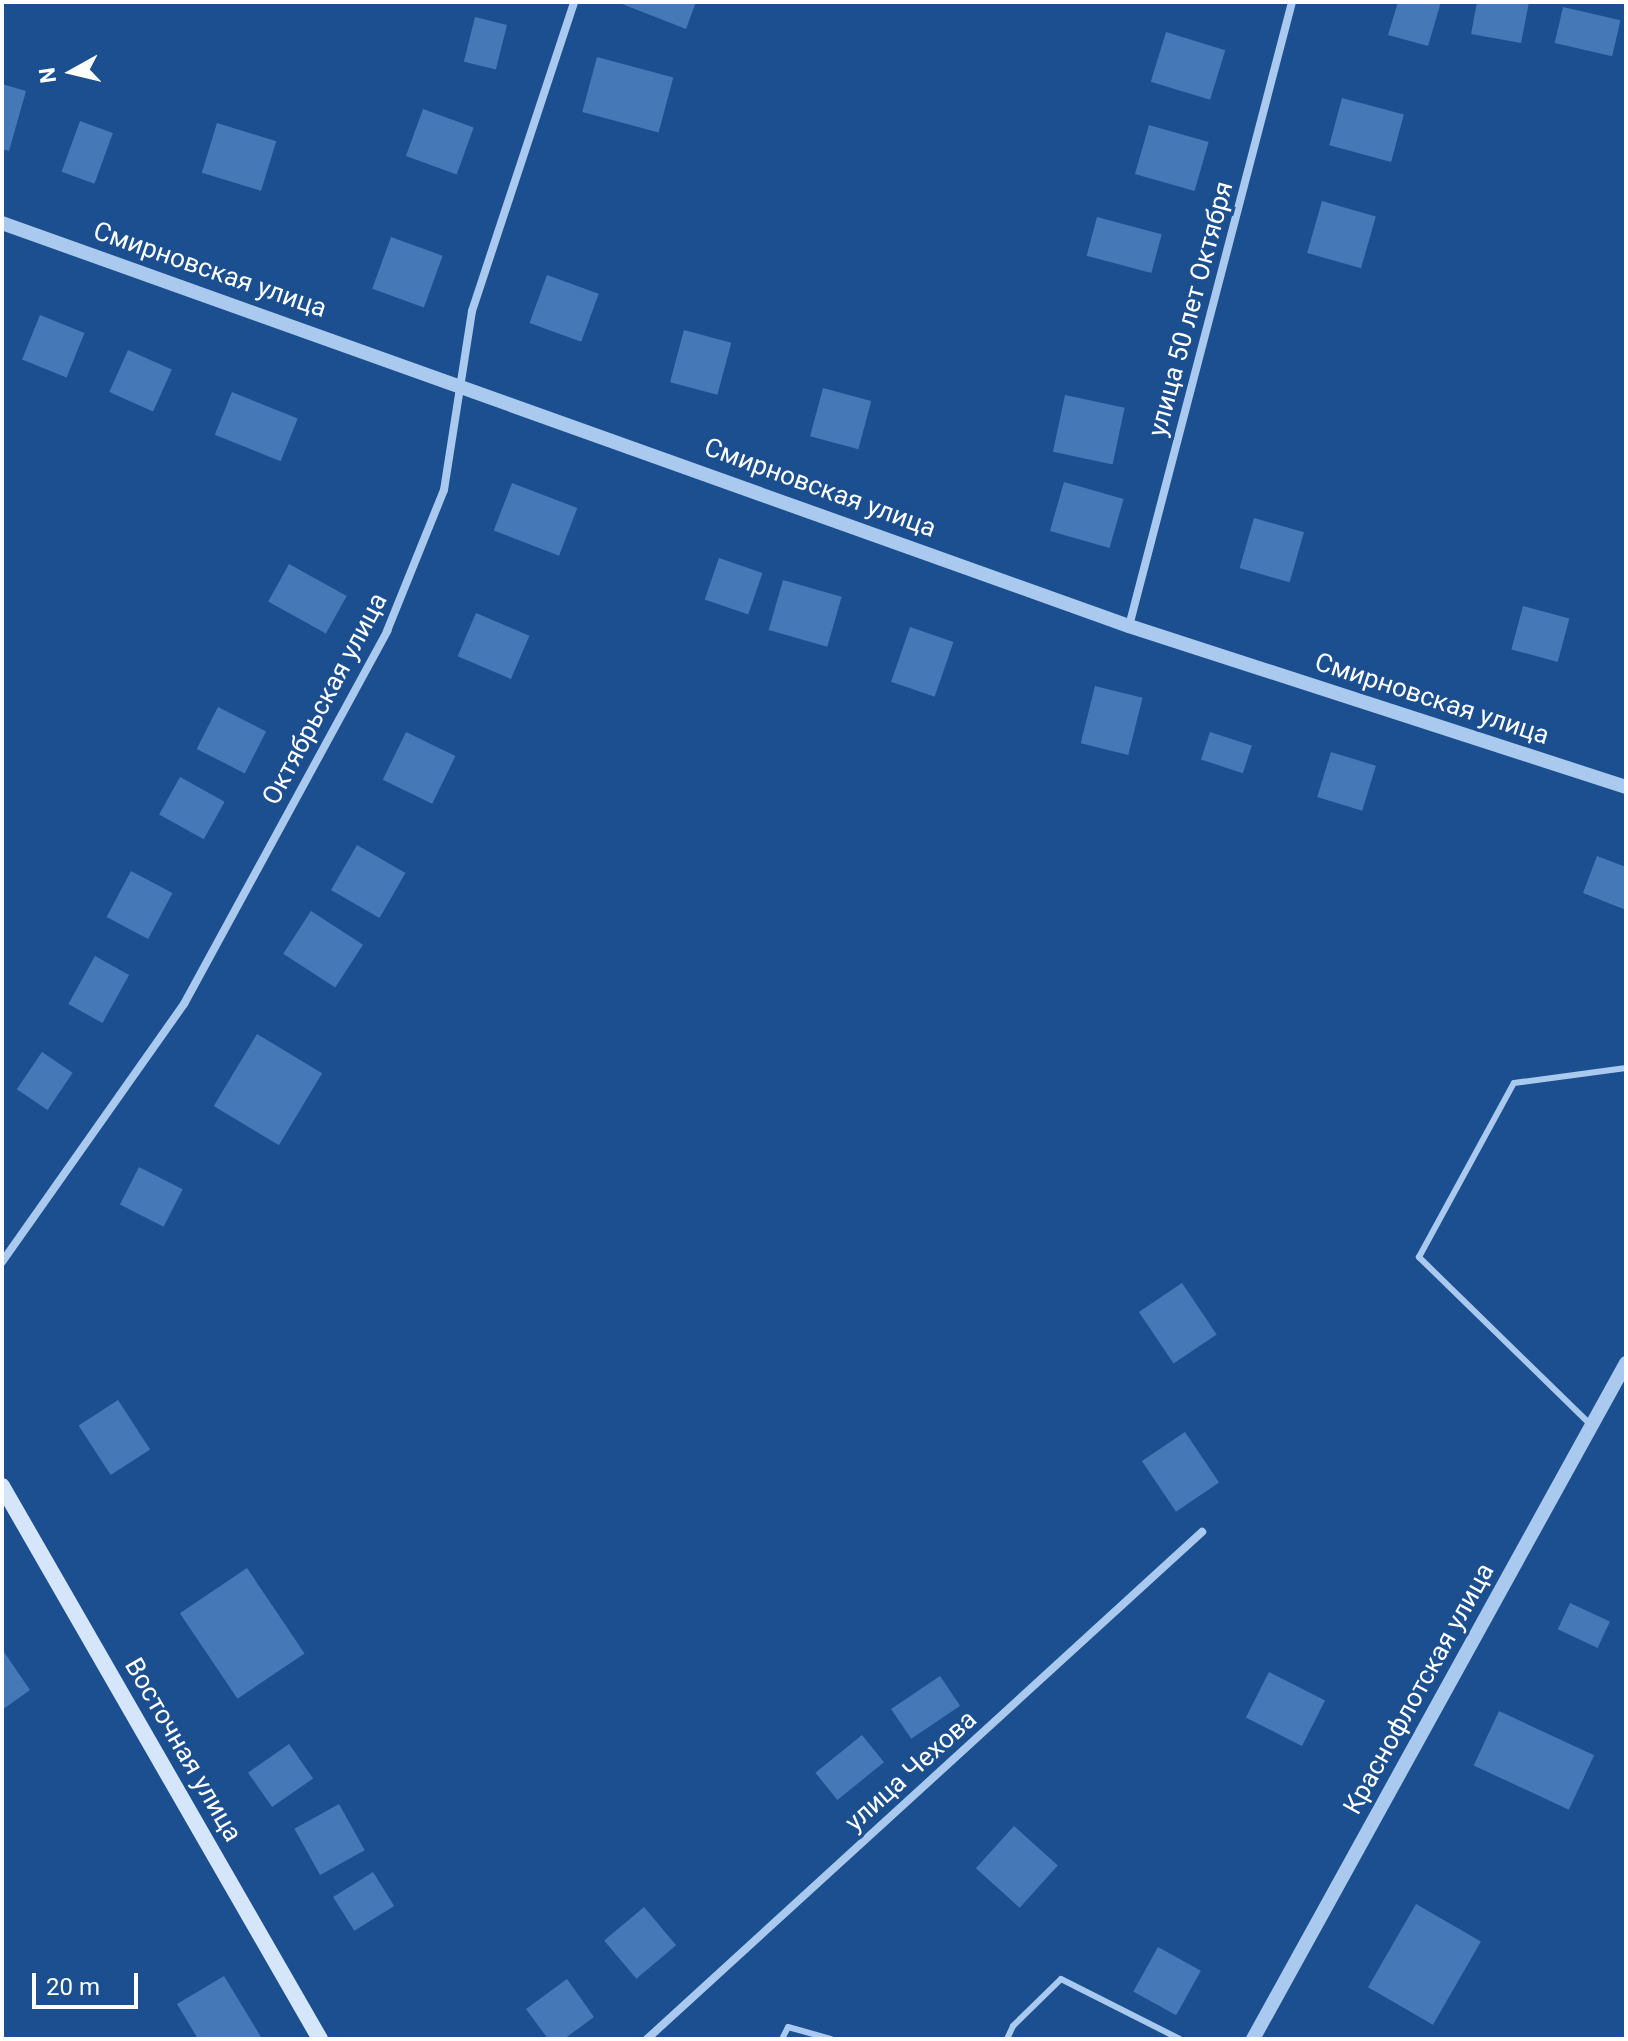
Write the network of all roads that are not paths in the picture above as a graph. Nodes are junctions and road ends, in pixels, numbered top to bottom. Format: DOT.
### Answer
graph roads {
  1 [pos="574,2"];
  2 [pos="1292,2"];
  3 [pos="2,223"];
  4 [pos="463,384"];
  5 [pos="1129,626"];
  6 [pos="1626,787"];
  7 [pos="1626,1068"];
  8 [pos="2,1262"];
  9 [pos="1626,1363"];
  10 [pos="1592,1426"];
  11 [pos="2,1486"];
  12 [pos="1202,1532"];
  13 [pos="320,2039"];
  14 [pos="647,2039"];
  15 [pos="782,2039"];
  16 [pos="831,2039"];
  17 [pos="1007,2039"];
  18 [pos="1180,2039"];
  19 [pos="1253,2039"];
  1 -- 4 [label="street, Октябрьская улица"];
  2 -- 5 [label="street, улица 50 лет Октября"];
  3 -- 4 [label="street, Смирновская улица"];
  4 -- 5 [label="street, Смирновская улица"];
  4 -- 8 [label="street, Октябрьская улица"];
  5 -- 6 [label="street, Смирновская улица"];
  7 -- 10 [label="lane"];
  9 -- 10 [label="street, Краснофлотская улица"];
  10 -- 19 [label="street, Краснофлотская улица"];
  11 -- 13 [label="main road, Восточная улица"];
  12 -- 14 [label="street, улица Чехова"];
  15 -- 16 [label="lane"];
  17 -- 18 [label="lane"];
}
